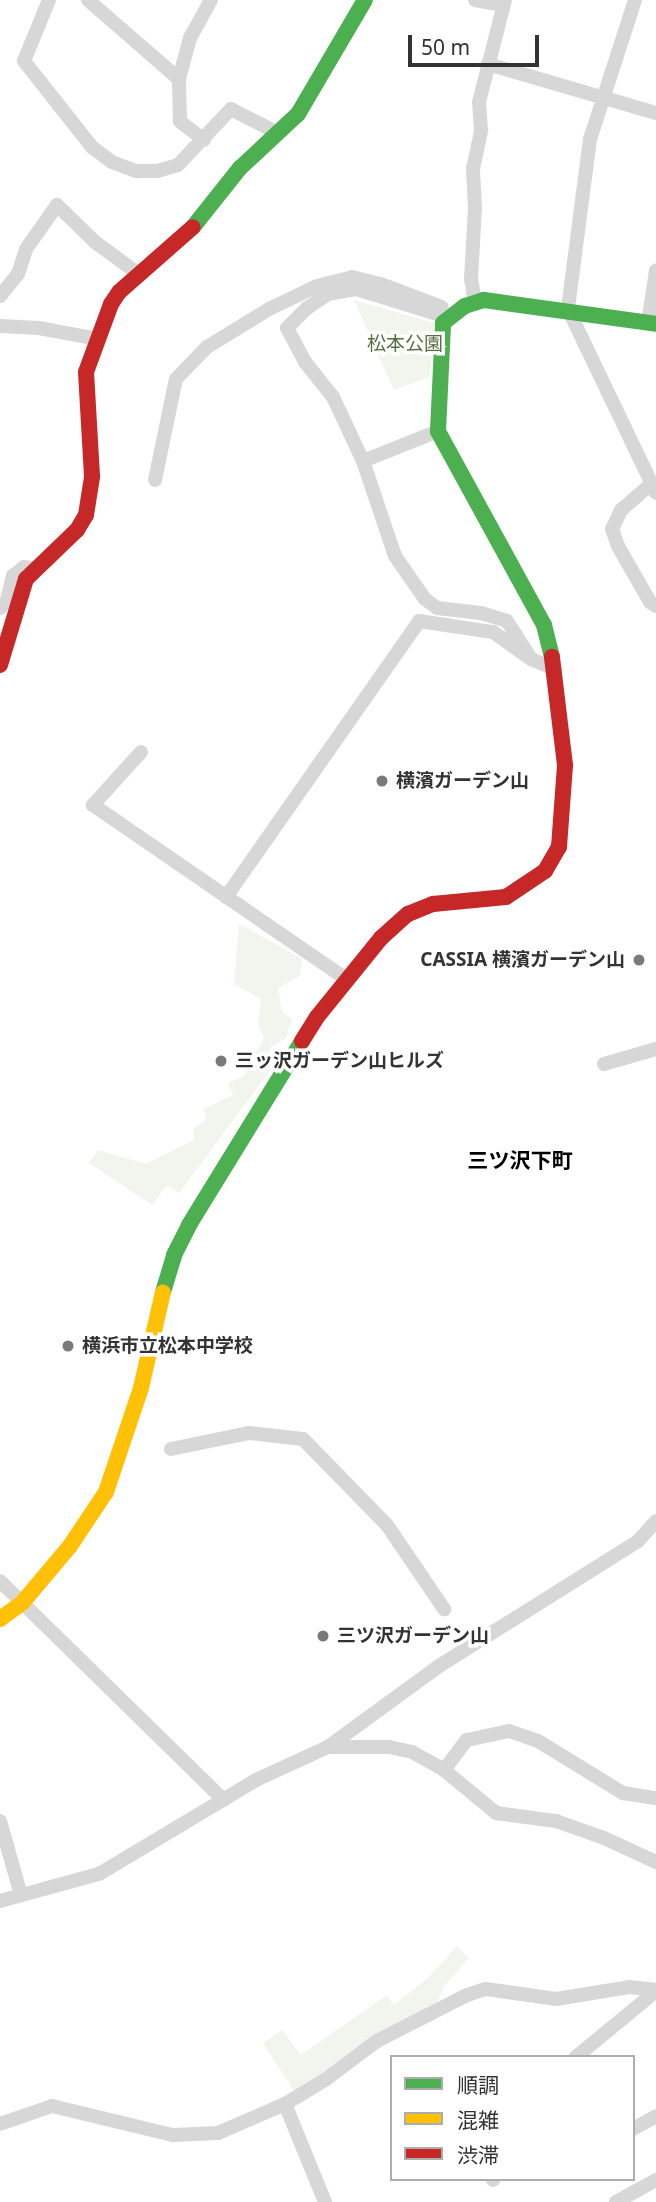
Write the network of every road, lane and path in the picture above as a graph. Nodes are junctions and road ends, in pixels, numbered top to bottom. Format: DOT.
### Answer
graph roads {
  1 [pos="88,0"];
  2 [pos="211,0"];
  3 [pos="365,0"];
  4 [pos="475,0"];
  5 [pos="635,0"];
  6 [pos="48,1"];
  7 [pos="504,3"];
  8 [pos="488,64"];
  9 [pos="179,79"];
  10 [pos="603,97"];
  11 [pos="656,113"];
  12 [pos="276,132"];
  13 [pos="204,140"];
  14 [pos="656,271"];
  15 [pos="140,275"];
  16 [pos="0,296"];
  17 [pos="475,303"];
  18 [pos="568,309"];
  19 [pos="454,315"];
  20 [pos="652,323"];
  21 [pos="0,326"];
  22 [pos="97,339"];
  23 [pos="438,431"];
  24 [pos="363,461"];
  25 [pos="155,480"];
  26 [pos="654,488"];
  27 [pos="35,569"];
  28 [pos="656,606"];
  29 [pos="0,608"];
  30 [pos="531,659"];
  31 [pos="0,665"];
  32 [pos="555,669"];
  33 [pos="141,752"];
  34 [pos="226,897"];
  35 [pos="348,980"];
  36 [pos="656,1049"];
  37 [pos="604,1065"];
  38 [pos="171,1449"];
  39 [pos="656,1521"];
  40 [pos="650,1535"];
  41 [pos="0,1581"];
  42 [pos="22,1603"];
  43 [pos="444,1609"];
  44 [pos="0,1619"];
  45 [pos="328,1747"];
  46 [pos="444,1770"];
  47 [pos="656,1798"];
  48 [pos="224,1800"];
  49 [pos="0,1821"];
  50 [pos="656,1862"];
  51 [pos="21,1895"];
  52 [pos="0,1901"];
  53 [pos="656,1991"];
  54 [pos="578,2055"];
  55 [pos="285,2104"];
  56 [pos="656,2116"];
  57 [pos="0,2124"];
  58 [pos="635,2128"];
  59 [pos="656,2180"];
  60 [pos="325,2202"];
  61 [pos="616,2202"];
  1 -- 9 [label="street"];
  2 -- 9 [label="street"];
  3 -- 12 [label="street"];
  4 -- 7 [label="street"];
  5 -- 10 [label="street"];
  6 -- 13 [label="street"];
  7 -- 8 [label="street"];
  8 -- 10 [label="street"];
  8 -- 17 [label="street"];
  9 -- 13 [label="street"];
  10 -- 11 [label="street"];
  10 -- 18 [label="street"];
  12 -- 13 [label="street"];
  12 -- 15 [label="street"];
  14 -- 20 [label="street"];
  15 -- 16 [label="street"];
  15 -- 22 [label="street"];
  17 -- 18 [label="street"];
  17 -- 19 [label="street"];
  18 -- 20 [label="street"];
  18 -- 26 [label="street"];
  19 -- 23 [label="street"];
  19 -- 24 [label="street"];
  19 -- 25 [label="street"];
  21 -- 22 [label="street"];
  22 -- 27 [label="street"];
  23 -- 24 [label="street"];
  23 -- 32 [label="street"];
  24 -- 30 [label="street"];
  26 -- 28 [label="street"];
  27 -- 29 [label="street"];
  27 -- 31 [label="street"];
  30 -- 32 [label="street"];
  30 -- 34 [label="street"];
  32 -- 35 [label="street"];
  33 -- 34 [label="street"];
  34 -- 35 [label="street"];
  35 -- 42 [label="street"];
  36 -- 37 [label="street"];
  38 -- 43 [label="street"];
  39 -- 40 [label="street"];
  40 -- 45 [label="street"];
  41 -- 42 [label="street"];
  42 -- 44 [label="street"];
  42 -- 48 [label="street"];
  45 -- 46 [label="street"];
  45 -- 48 [label="street"];
  46 -- 47 [label="street"];
  46 -- 50 [label="street"];
  48 -- 51 [label="street"];
  49 -- 51 [label="street"];
  51 -- 52 [label="street"];
  53 -- 54 [label="street"];
  53 -- 55 [label="street"];
  55 -- 57 [label="street"];
  55 -- 60 [label="street"];
  56 -- 58 [label="street"];
  59 -- 61 [label="street"];
}
